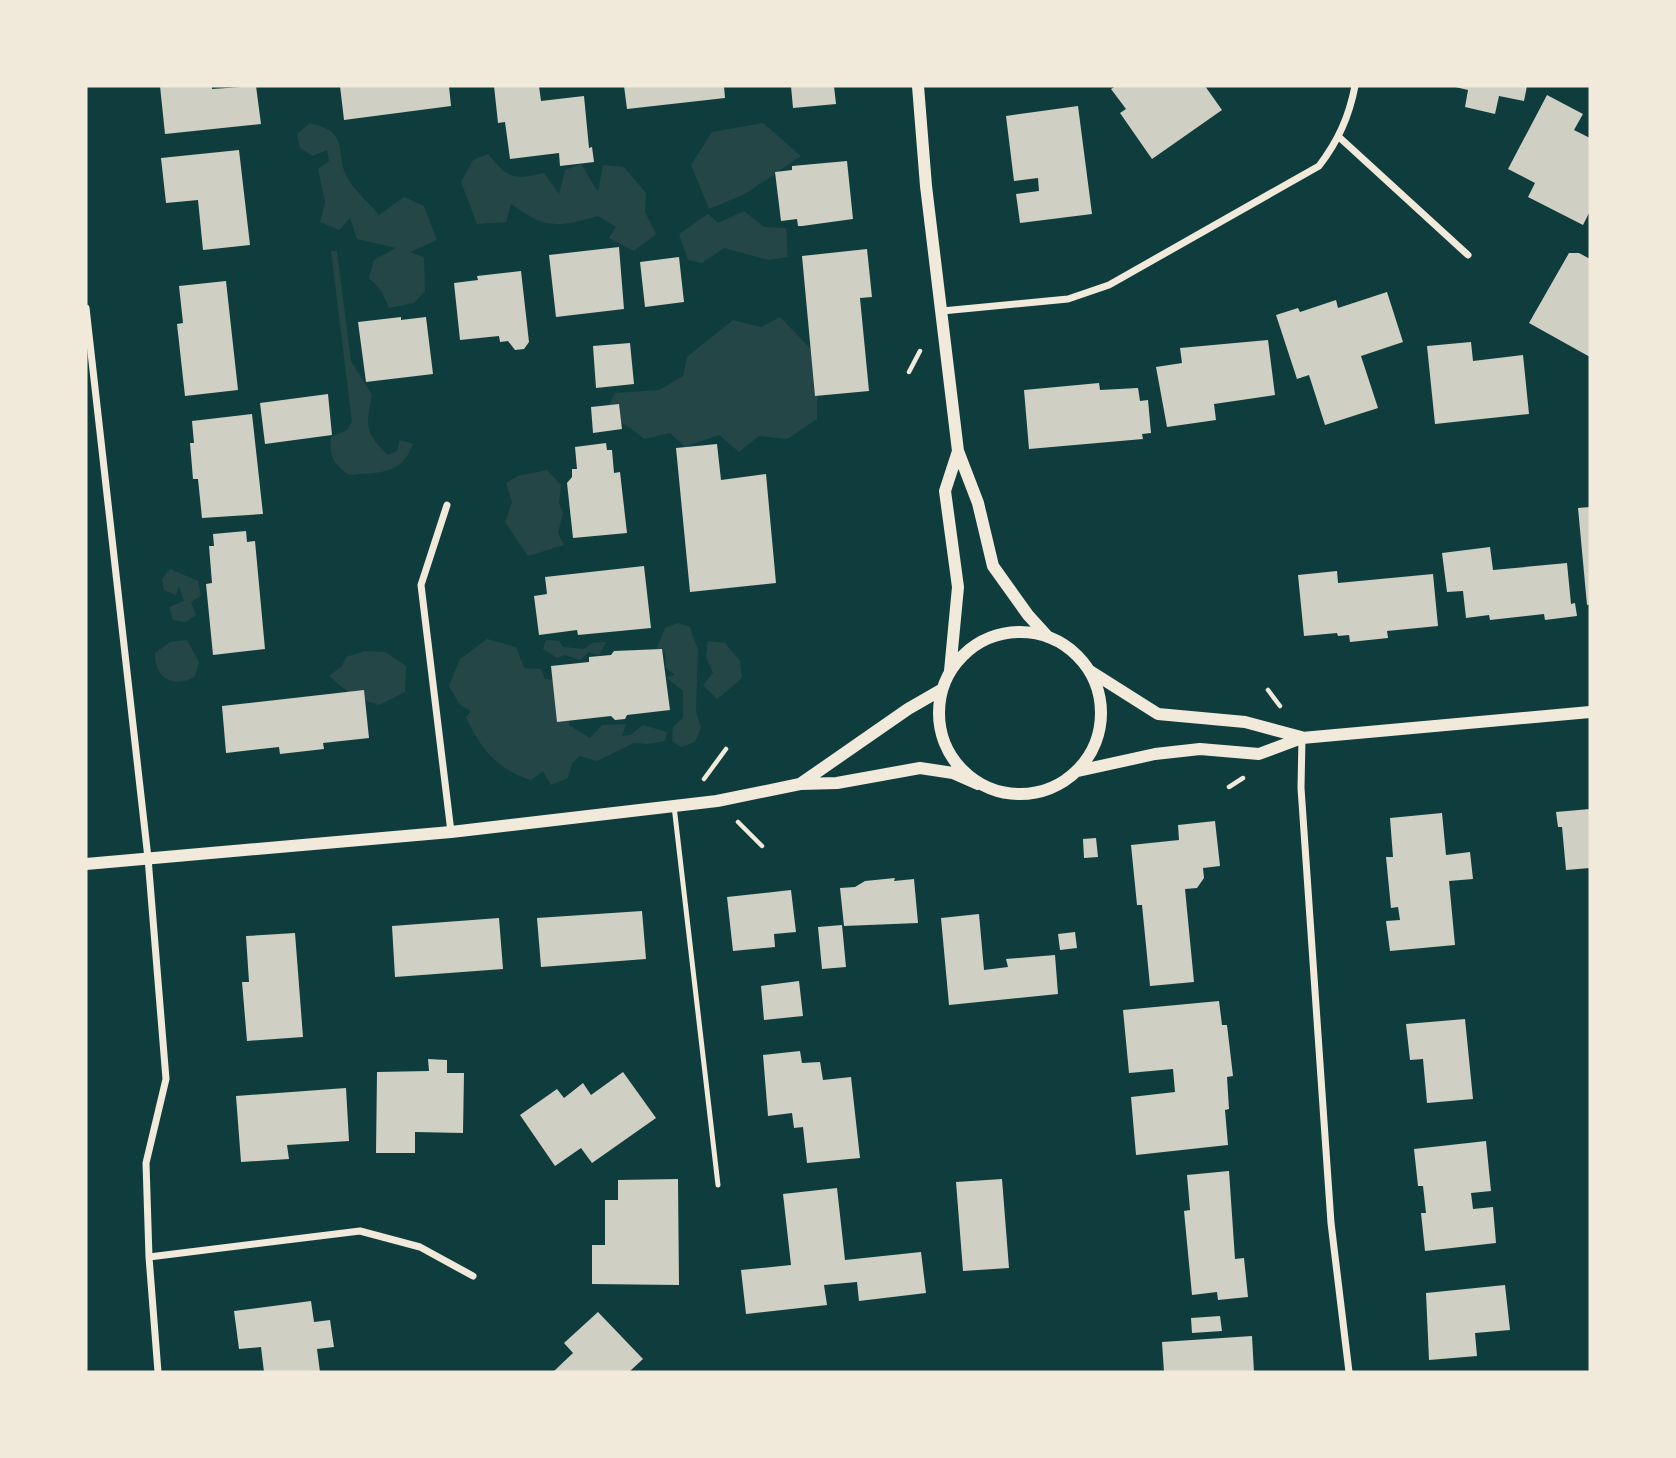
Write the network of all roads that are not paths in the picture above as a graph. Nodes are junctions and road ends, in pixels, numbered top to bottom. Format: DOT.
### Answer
graph roads {
  1 [pos="918,86"];
  2 [pos="1355,86"];
  3 [pos="1339,137"];
  4 [pos="1468,255"];
  5 [pos="86,309"];
  6 [pos="942,311"];
  7 [pos="958,451"];
  8 [pos="447,505"];
  9 [pos="1048,637"];
  10 [pos="1090,671"];
  11 [pos="950,672"];
  12 [pos="941,690"];
  13 [pos="1590,712"];
  14 [pos="1302,738"];
  15 [pos="1078,771"];
  16 [pos="800,784"];
  17 [pos="978,784"];
  18 [pos="674,806"];
  19 [pos="451,832"];
  20 [pos="148,858"];
  21 [pos="86,864"];
  22 [pos="718,1185"];
  23 [pos="149,1257"];
  24 [pos="473,1276"];
  25 [pos="158,1372"];
  26 [pos="1349,1372"];
  1 -- 6 [label="street"];
  2 -- 3 [label="street"];
  3 -- 4 [label="street"];
  3 -- 6 [label="street"];
  5 -- 20 [label="street"];
  6 -- 7 [label="street"];
  7 -- 9 [label="street"];
  7 -- 11 [label="street"];
  8 -- 19 [label="street"];
  9 -- 10 [label="street"];
  9 -- 11 [label="street"];
  10 -- 14 [label="street"];
  10 -- 15 [label="street"];
  11 -- 12 [label="street"];
  12 -- 16 [label="street"];
  12 -- 17 [label="street"];
  13 -- 14 [label="street"];
  14 -- 15 [label="street"];
  14 -- 26 [label="street"];
  15 -- 17 [label="street"];
  16 -- 17 [label="street"];
  16 -- 18 [label="street"];
  18 -- 19 [label="street"];
  18 -- 22 [label="lane"];
  19 -- 20 [label="street"];
  20 -- 21 [label="street"];
  20 -- 23 [label="street"];
  23 -- 24 [label="street"];
  23 -- 25 [label="street"];
}
